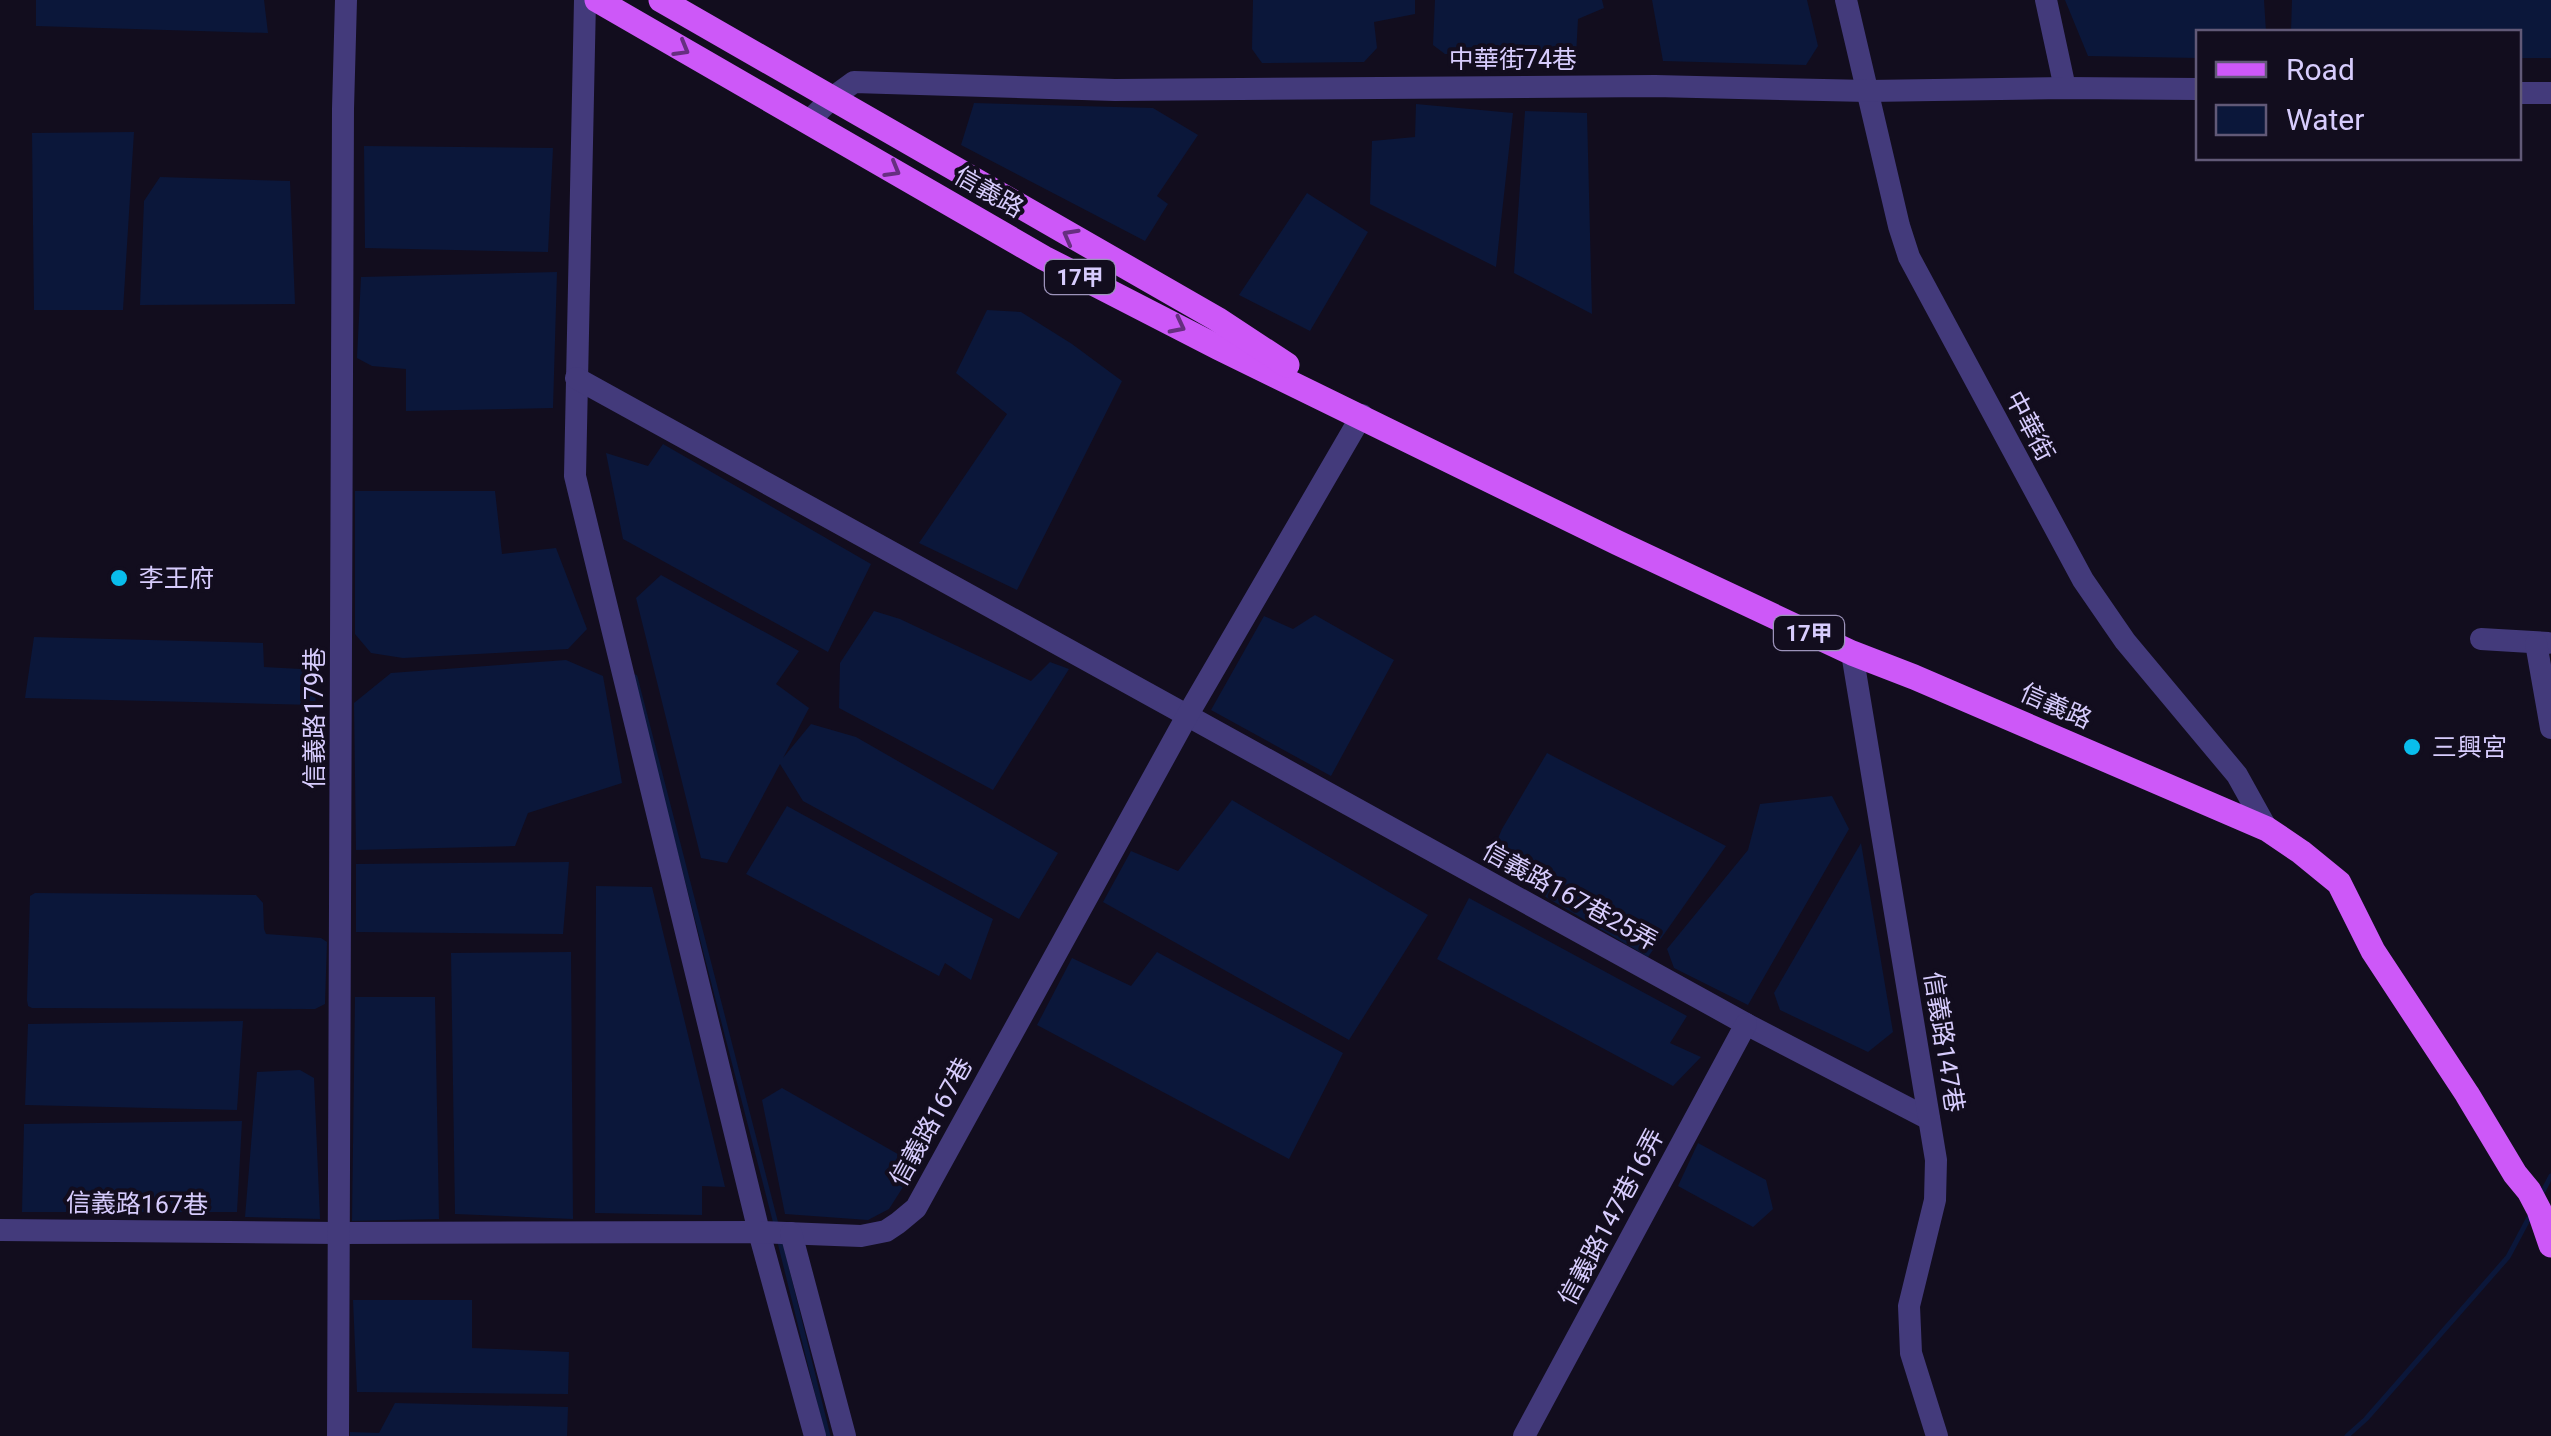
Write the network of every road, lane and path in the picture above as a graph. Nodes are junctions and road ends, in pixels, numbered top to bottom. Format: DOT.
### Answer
graph roads {
  1 [pos="346,0"];
  2 [pos="585,0"];
  3 [pos="597,0"];
  4 [pos="661,0"];
  5 [pos="1846,0"];
  6 [pos="2046,0"];
  7 [pos="2065,88"];
  8 [pos="2196,89"];
  9 [pos="1868,90"];
  10 [pos="2521,93"];
  11 [pos="2551,93"];
  12 [pos="832,98"];
  13 [pos="808,122"];
  14 [pos="576,378"];
  15 [pos="1362,416"];
  16 [pos="2481,640"];
  17 [pos="2544,643"];
  18 [pos="1852,653"];
  19 [pos="1188,716"];
  20 [pos="2551,728"];
  21 [pos="2267,829"];
  22 [pos="1746,1024"];
  23 [pos="1929,1119"];
  24 [pos="0,1230"];
  25 [pos="760,1232"];
  26 [pos="340,1233"];
  27 [pos="789,1233"];
  28 [pos="2551,1245"];
  29 [pos="338,1436"];
  30 [pos="815,1436"];
  31 [pos="845,1436"];
  32 [pos="1524,1436"];
  33 [pos="1937,1436"];
  1 -- 26 [label="street, 信義路179巷"];
  2 -- 14 [label="street"];
  3 -- 13 [label="main road, 信義路 / 17甲, one-way"];
  4 -- 12 [label="main road, 信義路 / 17甲"];
  5 -- 9 [label="street, 中華街"];
  6 -- 7 [label="street"];
  7 -- 8 [label="street, 中華街74巷"];
  7 -- 9 [label="street, 中華街74巷"];
  9 -- 12 [label="street, 中華街74巷"];
  9 -- 21 [label="street, 中華街"];
  10 -- 11 [label="street"];
  12 -- 13 [label="street"];
  15 -- 12 [label="main road, 信義路 / 17甲, one-way"];
  13 -- 15 [label="main road, 信義路 / 17甲, one-way"];
  14 -- 19 [label="street, 信義路167巷25弄"];
  14 -- 25 [label="street"];
  15 -- 18 [label="main road, 信義路 / 17甲"];
  15 -- 19 [label="street, 信義路167巷"];
  16 -- 17 [label="street"];
  17 -- 20 [label="street"];
  18 -- 21 [label="main road, 信義路 / 17甲"];
  18 -- 23 [label="street, 信義路147巷"];
  19 -- 22 [label="street, 信義路167巷25弄"];
  19 -- 27 [label="street, 信義路167巷"];
  21 -- 28 [label="main road, 信義路 / 17甲"];
  22 -- 23 [label="street, 信義路167巷25弄"];
  22 -- 32 [label="street, 信義路147巷16弄"];
  23 -- 33 [label="street, 信義路147巷"];
  24 -- 26 [label="street, 信義路167巷"];
  25 -- 26 [label="street, 信義路167巷"];
  25 -- 27 [label="street, 信義路167巷"];
  25 -- 30 [label="street"];
  26 -- 29 [label="street, 信義路179巷"];
  27 -- 31 [label="street"];
}
